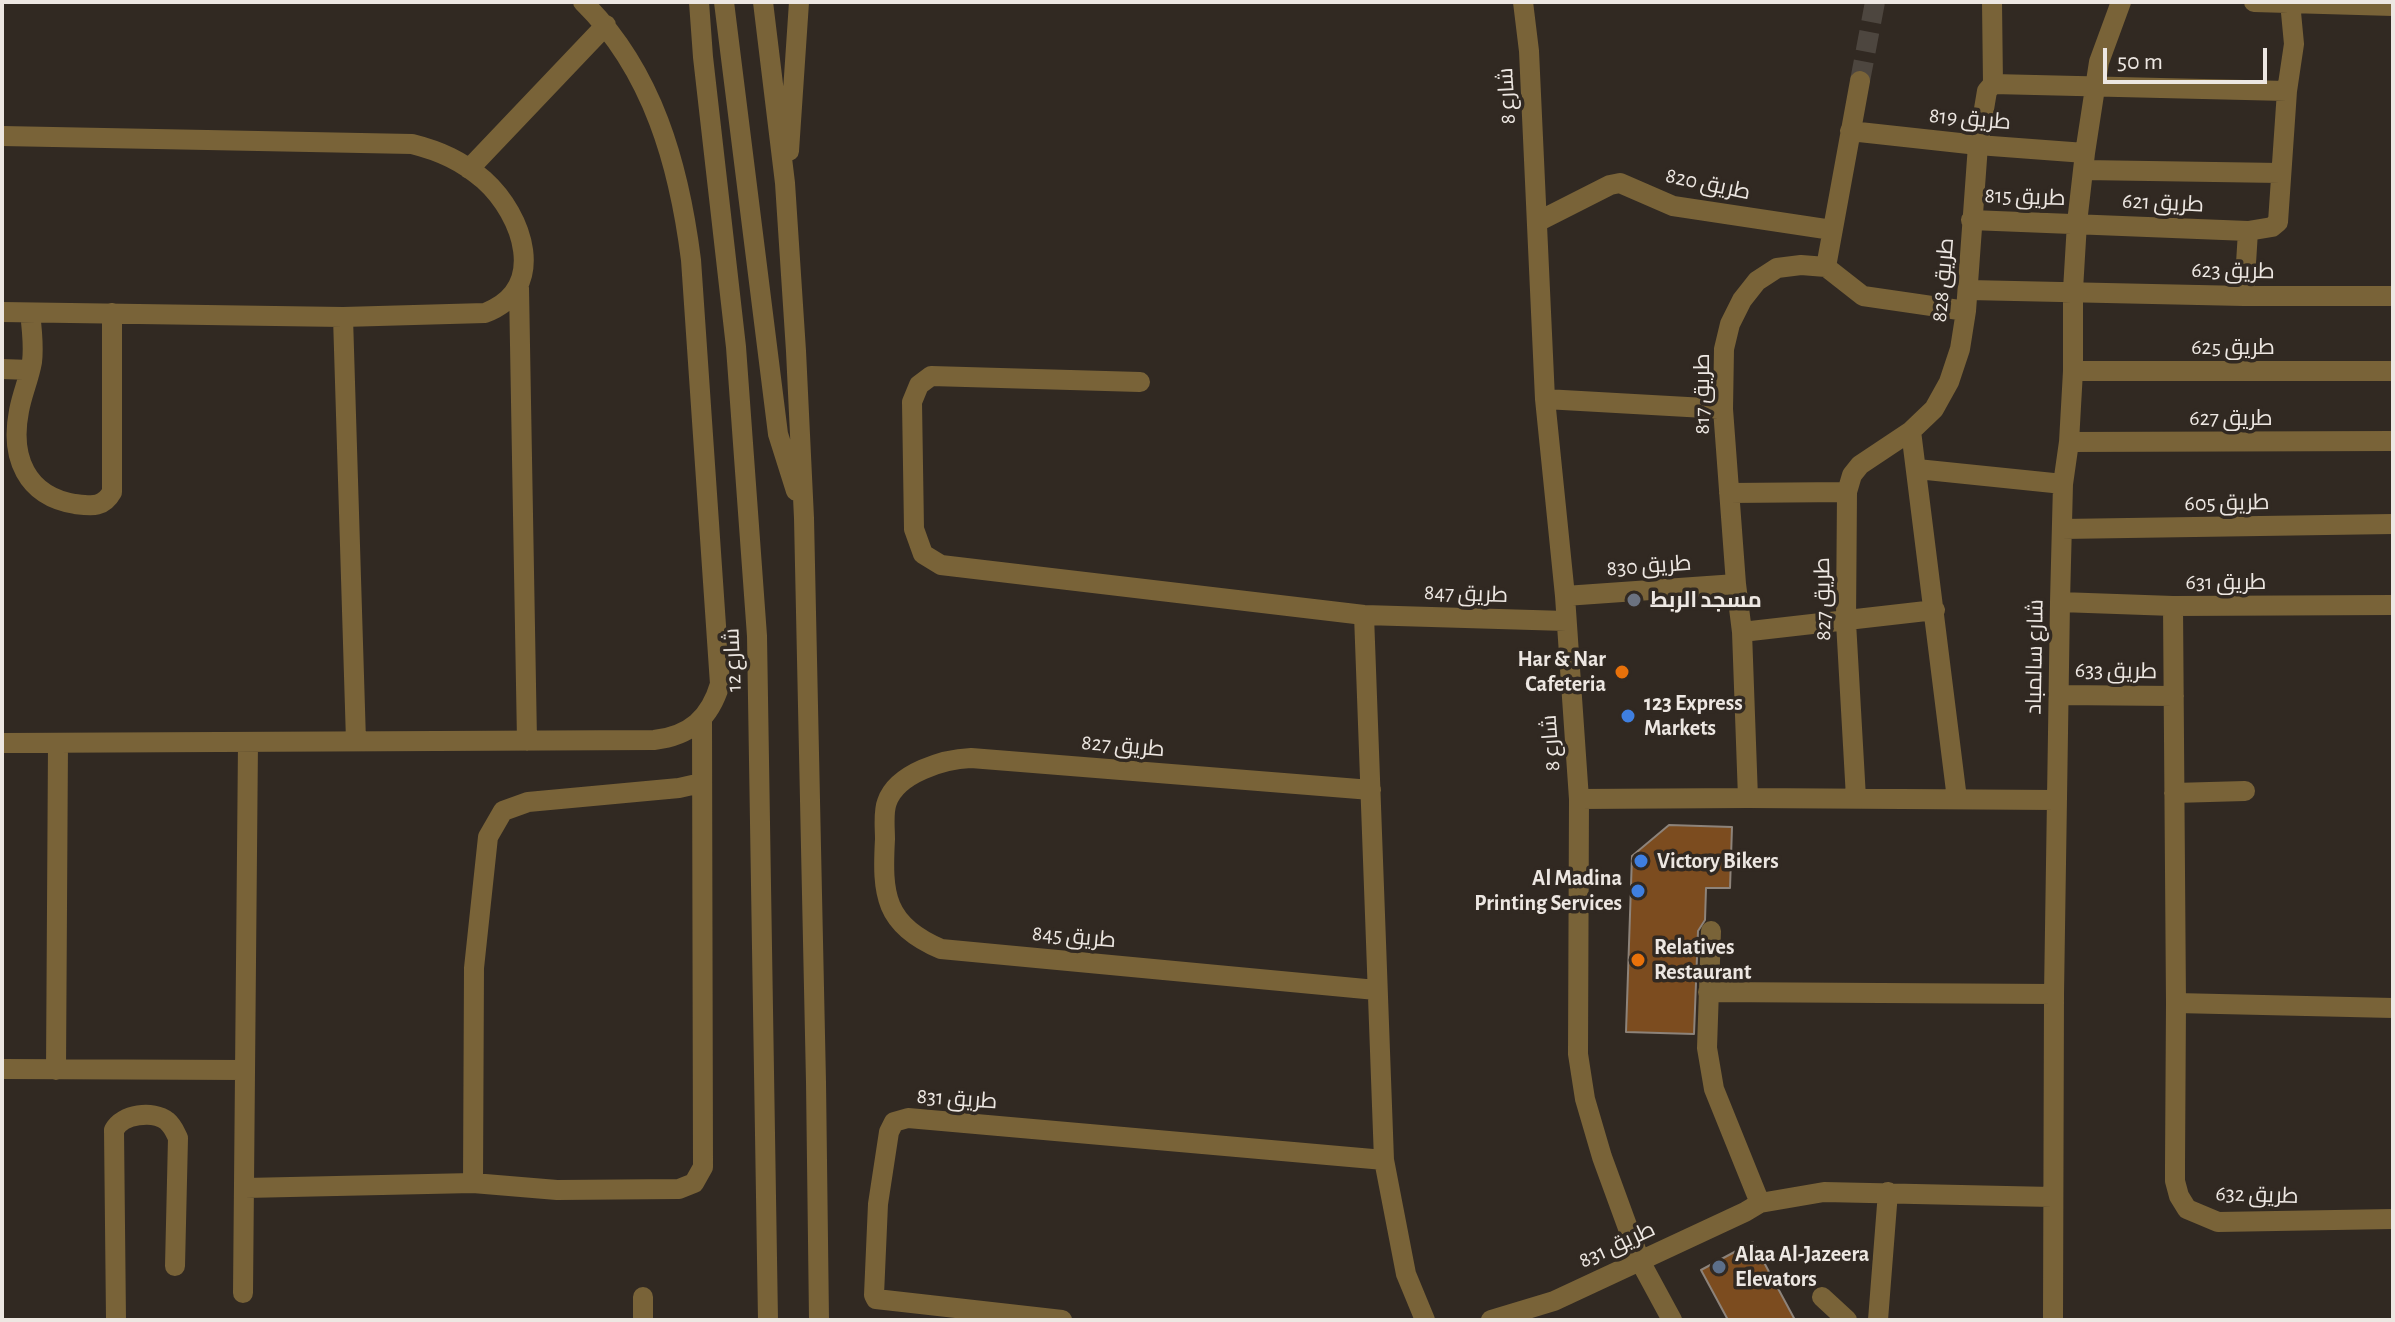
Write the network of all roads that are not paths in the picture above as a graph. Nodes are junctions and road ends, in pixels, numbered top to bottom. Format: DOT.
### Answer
graph roads {
  1 [pos="583,2"];
  2 [pos="724,2"];
  3 [pos="763,2"];
  4 [pos="799,2"];
  5 [pos="1523,2"];
  6 [pos="1992,2"];
  7 [pos="2121,2"];
  8 [pos="2254,2"];
  9 [pos="2290,3"];
  10 [pos="2369,4"];
  11 [pos="2393,6"];
  12 [pos="697,7"];
  13 [pos="606,25"];
  14 [pos="1860,81"];
  15 [pos="1993,84"];
  16 [pos="2096,86"];
  17 [pos="2287,91"];
  18 [pos="1850,131"];
  19 [pos="2,136"];
  20 [pos="1978,145"];
  21 [pos="2084,161"];
  22 [pos="469,169"];
  23 [pos="2280,173"];
  24 [pos="785,183"];
  25 [pos="1971,220"];
  26 [pos="1537,222"];
  27 [pos="2077,223"];
  28 [pos="1832,230"];
  29 [pos="2248,231"];
  30 [pos="1826,267"];
  31 [pos="519,288"];
  32 [pos="1969,290"];
  33 [pos="2073,290"];
  34 [pos="2244,296"];
  35 [pos="2393,296"];
  36 [pos="1966,311"];
  37 [pos="2,312"];
  38 [pos="30,313"];
  39 [pos="112,313"];
  40 [pos="343,317"];
  41 [pos="2,369"];
  42 [pos="30,370"];
  43 [pos="2073,371"];
  44 [pos="2393,371"];
  45 [pos="1140,382"];
  46 [pos="1545,399"];
  47 [pos="1723,409"];
  48 [pos="1911,431"];
  49 [pos="2393,441"];
  50 [pos="2069,442"];
  51 [pos="1917,469"];
  52 [pos="2063,484"];
  53 [pos="1847,492"];
  54 [pos="1729,493"];
  55 [pos="804,518"];
  56 [pos="2393,524"];
  57 [pos="2062,529"];
  58 [pos="1736,584"];
  59 [pos="1565,596"];
  60 [pos="2060,602"];
  61 [pos="2393,605"];
  62 [pos="2173,606"];
  63 [pos="1935,610"];
  64 [pos="1364,615"];
  65 [pos="1566,621"];
  66 [pos="1846,622"];
  67 [pos="1742,632"];
  68 [pos="2059,695"];
  69 [pos="2174,696"];
  70 [pos="702,720"];
  71 [pos="356,741"];
  72 [pos="527,741"];
  73 [pos="248,742"];
  74 [pos="2,743"];
  75 [pos="58,743"];
  76 [pos="701,783"];
  77 [pos="1371,790"];
  78 [pos="2245,791"];
  79 [pos="2174,793"];
  80 [pos="1748,798"];
  81 [pos="1856,798"];
  82 [pos="1579,799"];
  83 [pos="1957,799"];
  84 [pos="2056,800"];
  85 [pos="887,801"];
  86 [pos="1711,931"];
  87 [pos="1376,990"];
  88 [pos="1708,992"];
  89 [pos="2054,994"];
  90 [pos="2176,1003"];
  91 [pos="2393,1008"];
  92 [pos="2,1069"];
  93 [pos="56,1070"];
  94 [pos="245,1070"];
  95 [pos="1384,1160"];
  96 [pos="473,1183"];
  97 [pos="245,1188"];
  98 [pos="1888,1192"];
  99 [pos="2052,1197"];
  100 [pos="1760,1203"];
  101 [pos="2393,1219"];
  102 [pos="1640,1261"];
  103 [pos="175,1266"];
  104 [pos="243,1293"];
  105 [pos="643,1297"];
  106 [pos="1822,1297"];
  107 [pos="116,1320"];
  108 [pos="643,1320"];
  109 [pos="768,1320"];
  110 [pos="819,1320"];
  111 [pos="1062,1320"];
  112 [pos="1425,1320"];
  113 [pos="1491,1320"];
  114 [pos="1672,1320"];
  115 [pos="1847,1320"];
  116 [pos="1878,1320"];
  117 [pos="2053,1320"];
  1 -- 13 [label="street"];
  2 -- 55 [label="street"];
  3 -- 24 [label="street"];
  4 -- 24 [label="street"];
  5 -- 26 [label="street, شارع 8"];
  6 -- 15 [label="street, طريق 828"];
  7 -- 16 [label="street, شارع سالمباد"];
  8 -- 9 [label="street"];
  9 -- 10 [label="street"];
  9 -- 17 [label="street"];
  10 -- 11 [label="street"];
  12 -- 109 [label="street, شارع 12"];
  13 -- 22 [label="street"];
  13 -- 70 [label="street"];
  14 -- 18 [label="street"];
  15 -- 16 [label="street"];
  15 -- 20 [label="street, طريق 828"];
  16 -- 17 [label="street"];
  16 -- 21 [label="street, شارع سالمباد"];
  17 -- 23 [label="street"];
  18 -- 20 [label="street, طريق 819"];
  18 -- 28 [label="street"];
  19 -- 22 [label="street"];
  20 -- 21 [label="street, طريق 819"];
  20 -- 25 [label="street, طريق 828"];
  21 -- 23 [label="street, طريق 819"];
  21 -- 27 [label="street, شارع سالمباد"];
  22 -- 31 [label="street"];
  23 -- 29 [label="street, طريق 621"];
  24 -- 55 [label="street"];
  25 -- 27 [label="street, طريق 815"];
  25 -- 32 [label="street, طريق 828"];
  26 -- 28 [label="street, طريق 820"];
  26 -- 46 [label="street, شارع 8"];
  27 -- 29 [label="street, طريق 621"];
  27 -- 33 [label="street, شارع سالمباد"];
  28 -- 30 [label="street"];
  29 -- 34 [label="street"];
  30 -- 36 [label="street"];
  30 -- 47 [label="street, طريق 817"];
  31 -- 40 [label="street"];
  31 -- 72 [label="street"];
  32 -- 33 [label="street"];
  32 -- 36 [label="street, طريق 828"];
  33 -- 34 [label="street, طريق 623"];
  33 -- 43 [label="street, شارع سالمباد"];
  34 -- 35 [label="street, طريق 623"];
  36 -- 48 [label="street, طريق 828"];
  37 -- 38 [label="street"];
  38 -- 39 [label="street"];
  38 -- 42 [label="street"];
  39 -- 40 [label="street"];
  39 -- 42 [label="street"];
  40 -- 71 [label="street"];
  41 -- 42 [label="street"];
  43 -- 44 [label="street, طريق 625"];
  43 -- 50 [label="street, شارع سالمباد"];
  45 -- 64 [label="street, طريق 847"];
  46 -- 47 [label="street"];
  46 -- 59 [label="street, شارع 8"];
  47 -- 54 [label="street, طريق 817"];
  48 -- 51 [label="street"];
  48 -- 53 [label="street"];
  49 -- 50 [label="street, طريق 627"];
  50 -- 52 [label="street, شارع سالمباد"];
  51 -- 52 [label="street"];
  51 -- 63 [label="street"];
  52 -- 57 [label="street, شارع سالمباد"];
  53 -- 54 [label="street"];
  53 -- 66 [label="street, طريق 827"];
  54 -- 58 [label="street, طريق 817"];
  55 -- 110 [label="street"];
  56 -- 57 [label="street, طريق 605"];
  57 -- 60 [label="street, شارع سالمباد"];
  58 -- 59 [label="street, طريق 830"];
  58 -- 67 [label="street, طريق 817"];
  59 -- 65 [label="street, شارع 8"];
  60 -- 62 [label="street, طريق 631"];
  60 -- 68 [label="street, شارع سالمباد"];
  61 -- 62 [label="street, طريق 631"];
  62 -- 69 [label="street, طريق 632"];
  63 -- 66 [label="street"];
  63 -- 83 [label="street"];
  64 -- 65 [label="street, طريق 847"];
  64 -- 77 [label="street"];
  65 -- 82 [label="street, شارع 8"];
  66 -- 67 [label="street"];
  66 -- 81 [label="street, طريق 827"];
  67 -- 80 [label="street, طريق 817"];
  68 -- 69 [label="street, طريق 633"];
  68 -- 84 [label="street, شارع سالمباد"];
  69 -- 79 [label="street, طريق 632"];
  70 -- 72 [label="street"];
  70 -- 76 [label="street"];
  71 -- 72 [label="street"];
  71 -- 73 [label="street"];
  73 -- 75 [label="street"];
  73 -- 94 [label="street"];
  74 -- 75 [label="street"];
  75 -- 93 [label="street"];
  76 -- 96 [label="street"];
  76 -- 96 [label="street"];
  77 -- 85 [label="street, طريق 827"];
  77 -- 87 [label="street"];
  78 -- 79 [label="street"];
  79 -- 90 [label="street, طريق 632"];
  80 -- 81 [label="street"];
  80 -- 82 [label="street"];
  81 -- 83 [label="street"];
  82 -- 102 [label="street, شارع 8"];
  83 -- 84 [label="street"];
  84 -- 89 [label="street, شارع سالمباد"];
  85 -- 87 [label="street, طريق 845"];
  86 -- 88 [label="street"];
  87 -- 95 [label="street"];
  88 -- 89 [label="street"];
  88 -- 100 [label="street"];
  89 -- 99 [label="street, شارع سالمباد"];
  90 -- 91 [label="street"];
  90 -- 101 [label="street, طريق 632"];
  92 -- 93 [label="street"];
  93 -- 94 [label="street"];
  94 -- 97 [label="street"];
  95 -- 111 [label="street, طريق 831"];
  95 -- 112 [label="street"];
  96 -- 97 [label="street"];
  97 -- 104 [label="street"];
  98 -- 99 [label="street, طريق 831"];
  98 -- 100 [label="street, طريق 831"];
  98 -- 116 [label="street"];
  99 -- 117 [label="street, شارع سالمباد"];
  100 -- 102 [label="street, طريق 831"];
  102 -- 113 [label="street, طريق 831"];
  102 -- 114 [label="street, شارع 8"];
  103 -- 107 [label="street"];
  105 -- 108 [label="street"];
  106 -- 115 [label="street"];
}
